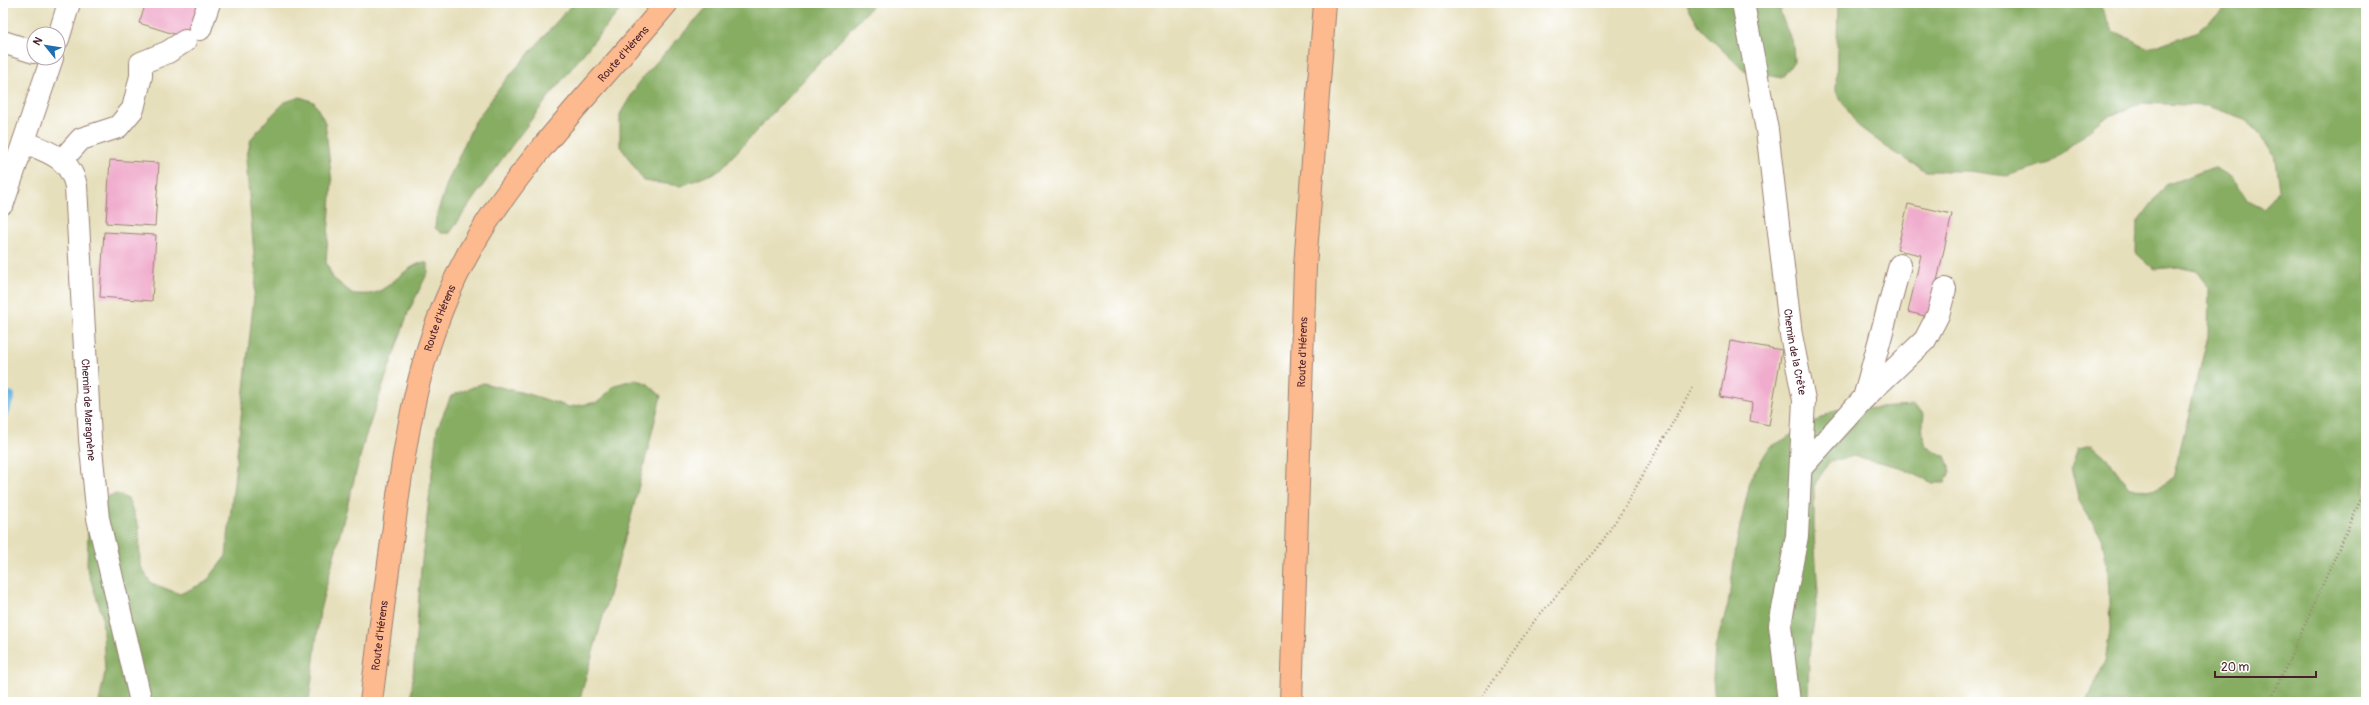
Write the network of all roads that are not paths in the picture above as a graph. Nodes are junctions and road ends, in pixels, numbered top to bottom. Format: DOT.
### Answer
graph roads {
  1 [pos="69,3"];
  2 [pos="209,3"];
  3 [pos="667,3"];
  4 [pos="1325,3"];
  5 [pos="1743,3"];
  6 [pos="62,26"];
  7 [pos="3,42"];
  8 [pos="26,49"];
  9 [pos="49,66"];
  10 [pos="24,142"];
  11 [pos="63,159"];
  12 [pos="3,202"];
  13 [pos="1900,265"];
  14 [pos="1945,289"];
  15 [pos="1864,398"];
  16 [pos="1801,468"];
  17 [pos="141,702"];
  18 [pos="371,702"];
  19 [pos="1291,702"];
  20 [pos="1789,702"];
  1 -- 6 [label="street"];
  2 -- 11 [label="street"];
  3 -- 18 [label="main road, Route d'Hérens"];
  4 -- 19 [label="main road, Route d'Hérens"];
  5 -- 16 [label="street, Chemin de la Crête"];
  7 -- 8 [label="street"];
  9 -- 10 [label="street"];
  10 -- 11 [label="street"];
  10 -- 12 [label="street"];
  11 -- 17 [label="street, Chemin de Maragnène"];
  13 -- 15 [label="street"];
  14 -- 15 [label="street"];
  15 -- 16 [label="street"];
  16 -- 20 [label="street, Chemin de la Crête"];
}
